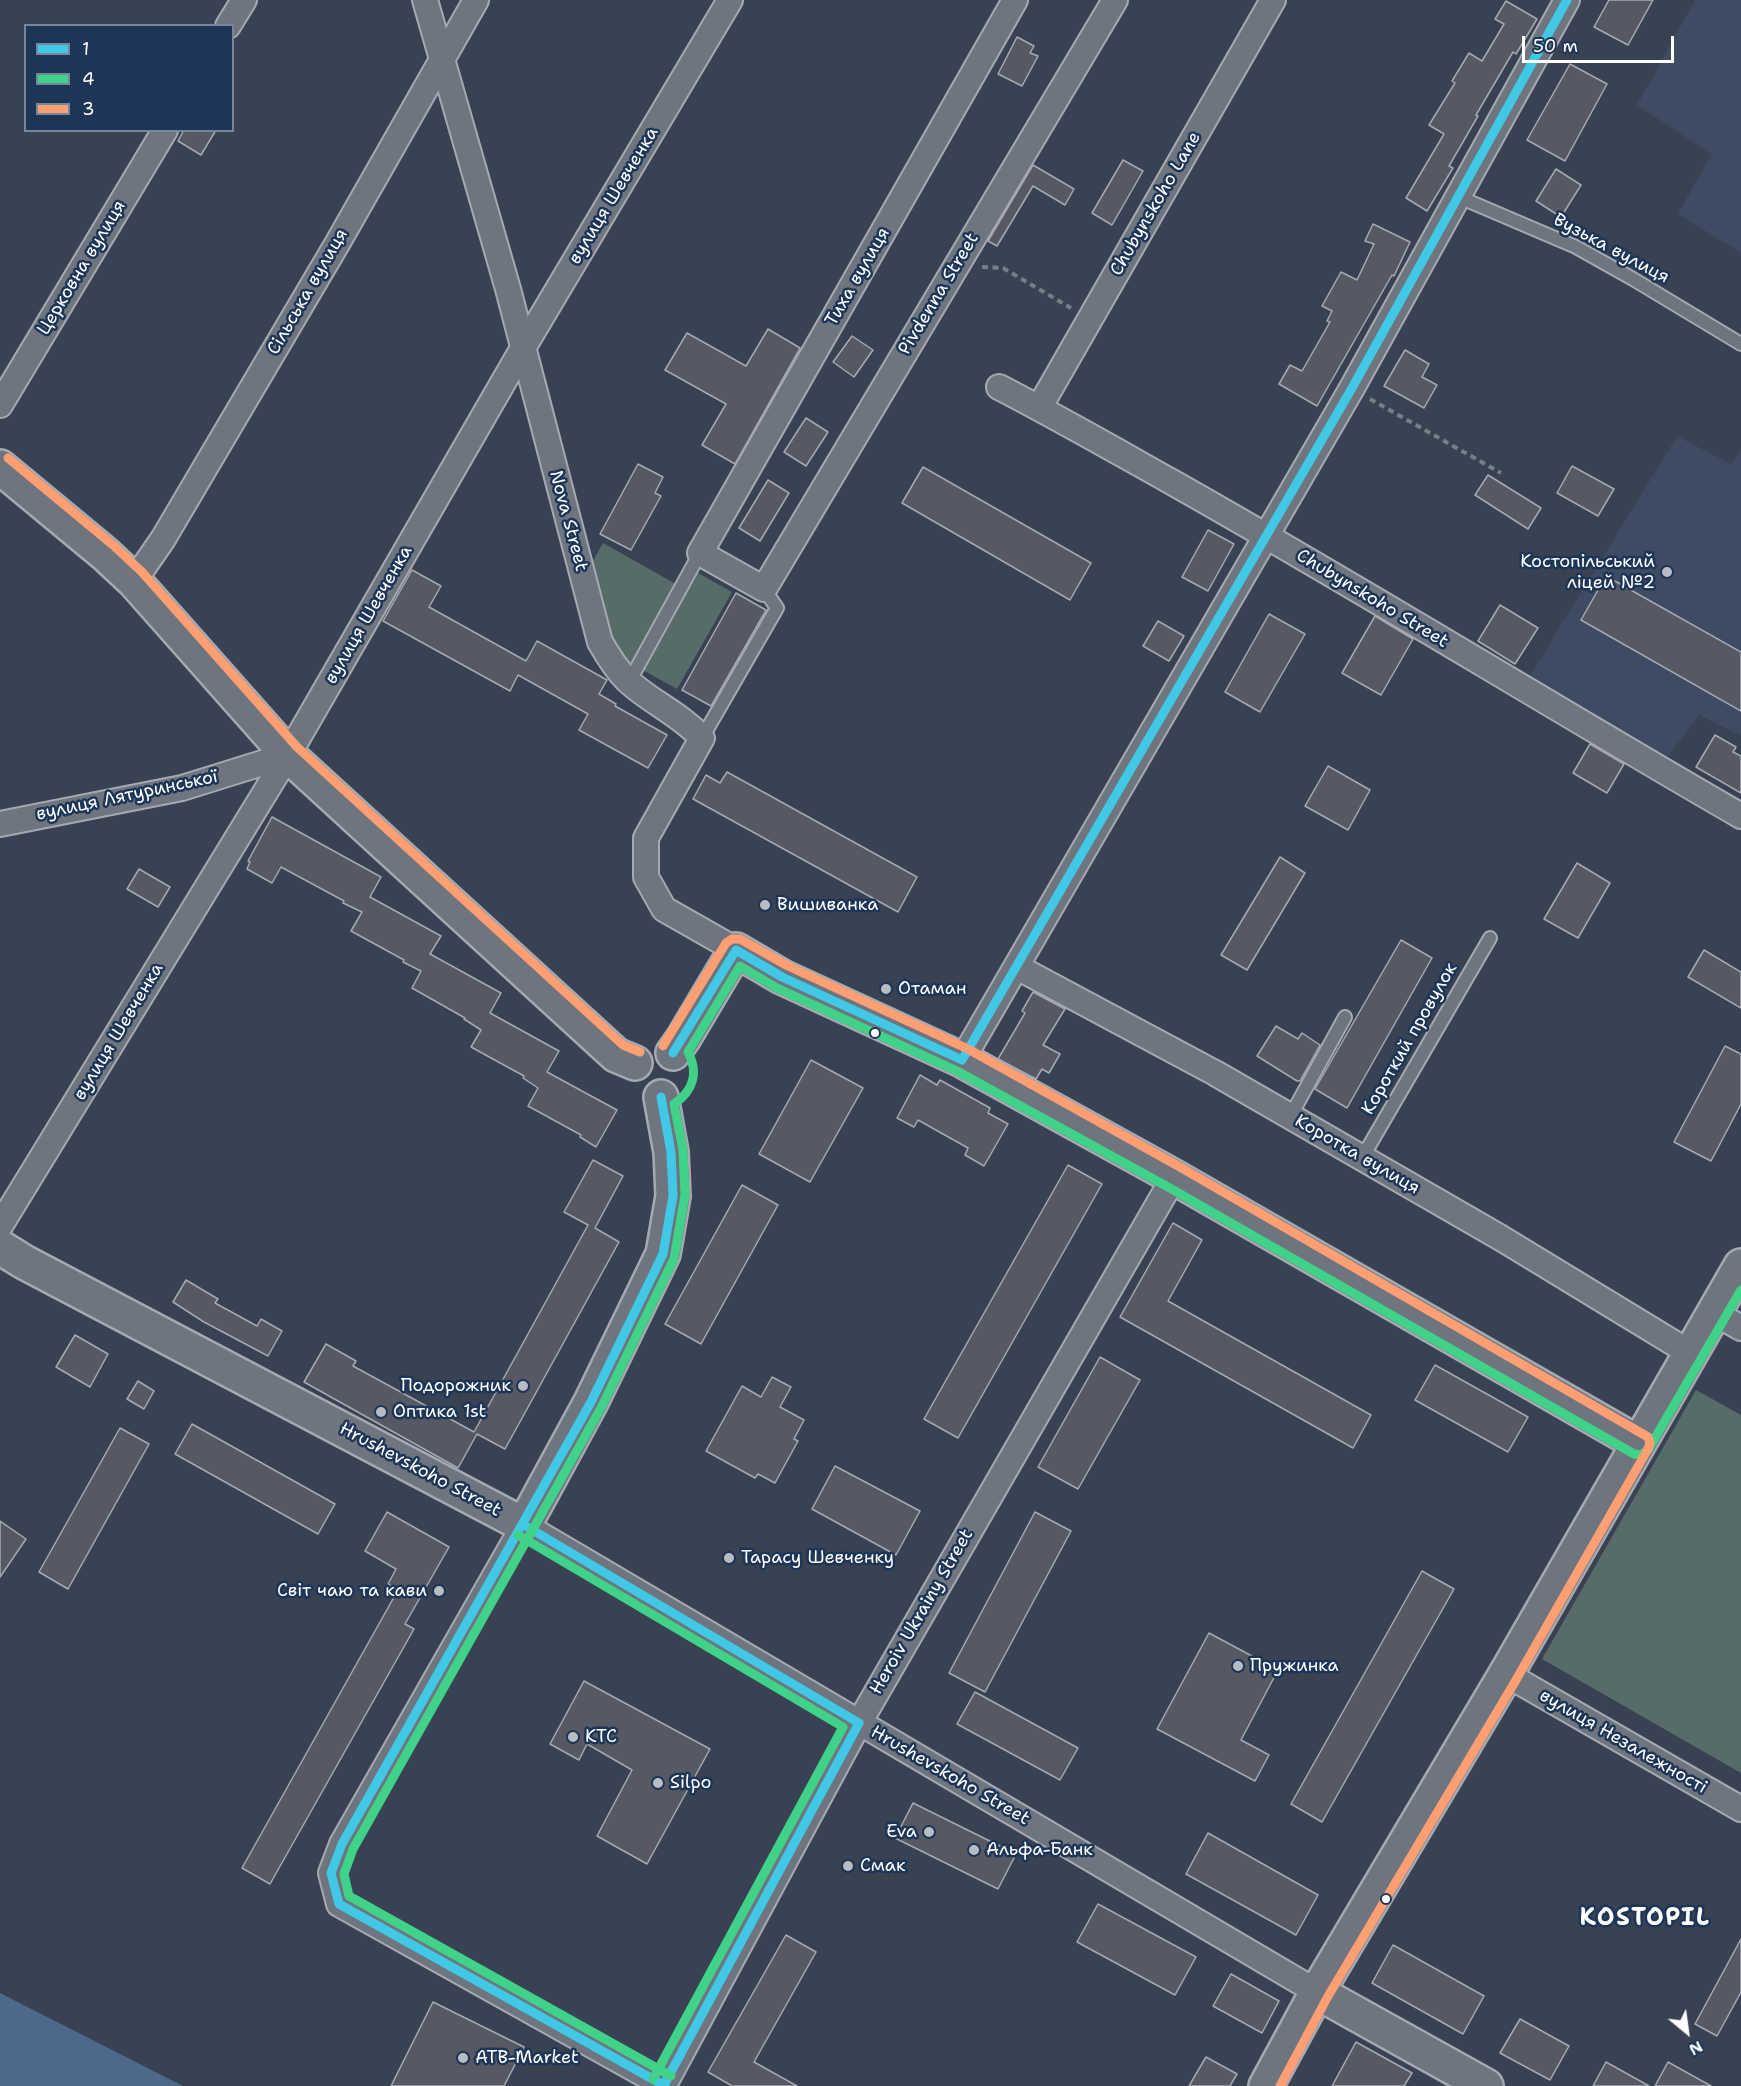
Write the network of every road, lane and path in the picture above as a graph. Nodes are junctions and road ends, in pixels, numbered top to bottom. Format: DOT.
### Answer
graph roads {
  1 [pos="244,0"];
  2 [pos="425,0"];
  3 [pos="476,0"];
  4 [pos="730,0"];
  5 [pos="1015,0"];
  6 [pos="1115,0"];
  7 [pos="1273,0"];
  8 [pos="1567,0"];
  9 [pos="229,24"];
  10 [pos="442,59"];
  11 [pos="164,132"];
  12 [pos="1459,197"];
  13 [pos="957,264"];
  14 [pos="1090,319"];
  15 [pos="1741,344"];
  16 [pos="523,348"];
  17 [pos="999,387"];
  18 [pos="1352,388"];
  19 [pos="0,405"];
  20 [pos="1039,408"];
  21 [pos="0,467"];
  22 [pos="1501,473"];
  23 [pos="1265,535"];
  24 [pos="700,554"];
  25 [pos="134,581"];
  26 [pos="764,589"];
  27 [pos="629,682"];
  28 [pos="702,738"];
  29 [pos="288,755"];
  30 [pos="1741,816"];
  31 [pos="0,824"];
  32 [pos="1490,938"];
  33 [pos="736,950"];
  34 [pos="1017,967"];
  35 [pos="1345,1017"];
  36 [pos="673,1053"];
  37 [pos="962,1060"];
  38 [pos="635,1063"];
  39 [pos="661,1097"];
  40 [pos="1290,1116"];
  41 [pos="1362,1158"];
  42 [pos="1174,1177"];
  43 [pos="0,1226"];
  44 [pos="0,1247"];
  45 [pos="1741,1266"];
  46 [pos="1728,1320"];
  47 [pos="1690,1353"];
  48 [pos="1638,1443"];
  49 [pos="524,1525"];
  50 [pos="1506,1674"];
  51 [pos="859,1723"];
  52 [pos="1741,1809"];
  53 [pos="1317,1992"];
  54 [pos="664,2086"];
  55 [pos="1266,2086"];
  56 [pos="1486,2086"];
  1 -- 9 [label="street"];
  2 -- 10 [label="street, Nova Street"];
  3 -- 10 [label="street, Сільська вулиця"];
  4 -- 16 [label="street, вулиця Шевченка"];
  5 -- 24 [label="street, Тиха вулиця"];
  6 -- 13 [label="street, Pivdenna Street"];
  7 -- 14 [label="street, Chubynskoho Lane"];
  8 -- 12 [label="street"];
  10 -- 16 [label="street, Nova Street"];
  10 -- 25 [label="street, Сільська вулиця"];
  11 -- 19 [label="street, Церковна вулиця"];
  12 -- 15 [label="lane, Вузька вулиця"];
  12 -- 18 [label="street"];
  13 -- 14 [label="path"];
  13 -- 26 [label="street, Pivdenna Street"];
  14 -- 20 [label="street, Chubynskoho Lane"];
  16 -- 27 [label="street, Nova Street"];
  16 -- 29 [label="street, вулиця Шевченка"];
  17 -- 20 [label="street, Chubynskoho Street"];
  18 -- 22 [label="path"];
  18 -- 23 [label="street"];
  20 -- 23 [label="street, Chubynskoho Street"];
  21 -- 25 [label="street"];
  23 -- 30 [label="street, Chubynskoho Street"];
  23 -- 34 [label="street"];
  24 -- 26 [label="street"];
  24 -- 27 [label="lane"];
  25 -- 29 [label="street"];
  26 -- 28 [label="lane"];
  27 -- 28 [label="street, Nova Street"];
  28 -- 33 [label="street"];
  29 -- 31 [label="street, вулиця Лятуринської"];
  29 -- 38 [label="street"];
  29 -- 43 [label="street, вулиця Шевченка"];
  32 -- 41 [label="lane, Короткий провулок"];
  33 -- 36 [label="street"];
  33 -- 37 [label="street"];
  34 -- 37 [label="street"];
  34 -- 40 [label="street, Коротка вулиця"];
  35 -- 40 [label="lane"];
  36 -- 38 [label="street"];
  36 -- 39 [label="street"];
  37 -- 42 [label="street"];
  38 -- 39 [label="street"];
  39 -- 49 [label="street"];
  40 -- 41 [label="street, Коротка вулиця"];
  41 -- 47 [label="street, Коротка вулиця"];
  42 -- 48 [label="street"];
  42 -- 51 [label="street, Heroiv Ukrainy Street"];
  44 -- 49 [label="street, Hrushevskoho Street"];
  45 -- 46 [label="street"];
  46 -- 47 [label="street"];
  47 -- 48 [label="street"];
  48 -- 50 [label="street"];
  49 -- 51 [label="street, Hrushevskoho Street"];
  49 -- 54 [label="street"];
  50 -- 52 [label="street, вулиця Незалежності"];
  50 -- 53 [label="street"];
  51 -- 53 [label="street, Hrushevskoho Street"];
  51 -- 54 [label="street, Heroiv Ukrainy Street"];
  53 -- 55 [label="street"];
  53 -- 56 [label="street, Hrushevskoho Street"];
}
